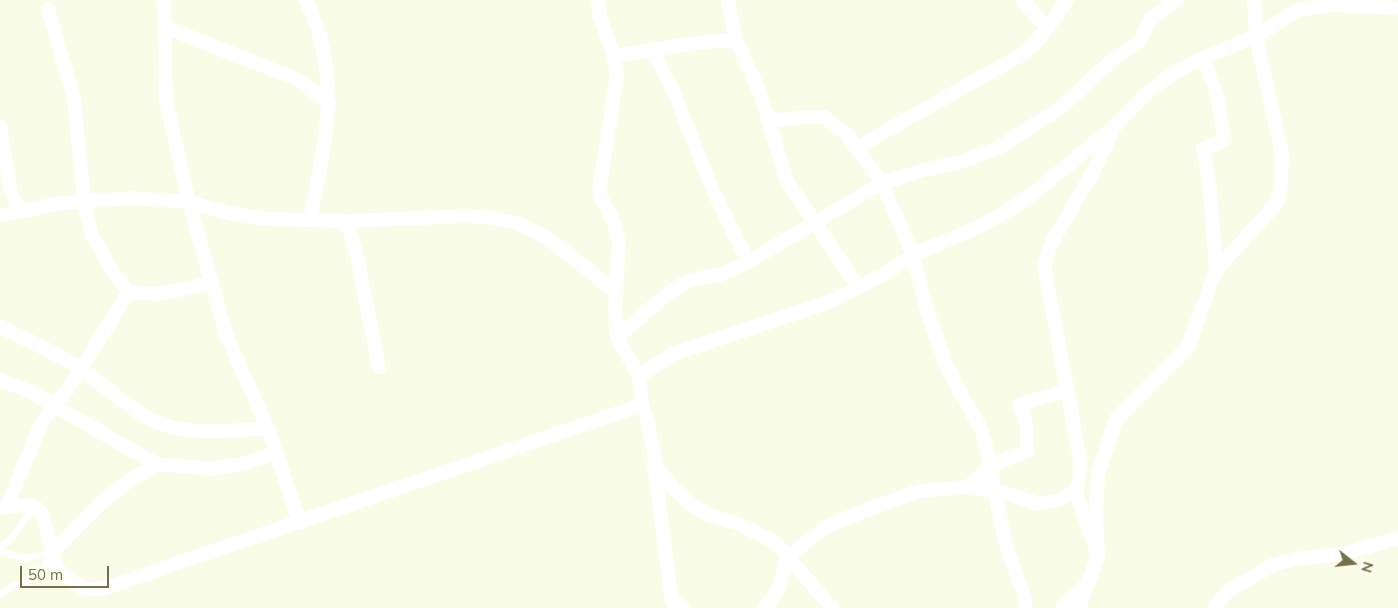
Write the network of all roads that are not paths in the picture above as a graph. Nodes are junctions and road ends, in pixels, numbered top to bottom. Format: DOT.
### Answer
graph roads {
  1 [pos="164,0"];
  2 [pos="306,0"];
  3 [pos="598,0"];
  4 [pos="728,0"];
  5 [pos="1022,0"];
  6 [pos="1067,0"];
  7 [pos="1178,0"];
  8 [pos="1254,0"];
  9 [pos="1398,8"];
  10 [pos="48,9"];
  11 [pos="165,27"];
  12 [pos="1048,28"];
  13 [pos="1256,36"];
  14 [pos="736,40"];
  15 [pos="652,51"];
  16 [pos="614,56"];
  17 [pos="1204,58"];
  18 [pos="329,103"];
  19 [pos="768,121"];
  20 [pos="0,126"];
  21 [pos="1114,126"];
  22 [pos="856,148"];
  23 [pos="882,183"];
  24 [pos="84,202"];
  25 [pos="189,202"];
  26 [pos="20,211"];
  27 [pos="0,216"];
  28 [pos="310,220"];
  29 [pos="347,221"];
  30 [pos="815,222"];
  31 [pos="912,255"];
  32 [pos="748,262"];
  33 [pos="1216,270"];
  34 [pos="211,283"];
  35 [pos="858,287"];
  36 [pos="615,291"];
  37 [pos="129,292"];
  38 [pos="0,326"];
  39 [pos="616,337"];
  40 [pos="379,368"];
  41 [pos="80,369"];
  42 [pos="639,376"];
  43 [pos="0,380"];
  44 [pos="1067,390"];
  45 [pos="55,405"];
  46 [pos="642,405"];
  47 [pos="648,422"];
  48 [pos="268,429"];
  49 [pos="276,454"];
  50 [pos="156,464"];
  51 [pos="990,465"];
  52 [pos="968,487"];
  53 [pos="994,491"];
  54 [pos="1076,492"];
  55 [pos="35,506"];
  56 [pos="4,507"];
  57 [pos="300,523"];
  58 [pos="1398,538"];
  59 [pos="0,548"];
  60 [pos="0,552"];
  61 [pos="52,553"];
  62 [pos="1098,556"];
  63 [pos="787,557"];
  64 [pos="1088,583"];
  65 [pos="0,594"];
  66 [pos="676,606"];
  67 [pos="765,608"];
  68 [pos="832,608"];
  69 [pos="1025,608"];
  70 [pos="1062,608"];
  71 [pos="1079,608"];
  72 [pos="1214,608"];
  1 -- 11 [label="street"];
  2 -- 18 [label="street"];
  3 -- 16 [label="street"];
  4 -- 14 [label="street"];
  5 -- 12 [label="street"];
  6 -- 12 [label="street"];
  7 -- 23 [label="street"];
  8 -- 13 [label="street"];
  9 -- 13 [label="street"];
  10 -- 24 [label="street"];
  11 -- 18 [label="street"];
  11 -- 25 [label="street"];
  12 -- 22 [label="street"];
  13 -- 17 [label="street"];
  13 -- 33 [label="street"];
  14 -- 15 [label="street"];
  14 -- 19 [label="street"];
  15 -- 16 [label="street"];
  15 -- 32 [label="street"];
  16 -- 36 [label="street"];
  17 -- 21 [label="street"];
  17 -- 33 [label="street"];
  18 -- 28 [label="street"];
  19 -- 22 [label="street"];
  19 -- 30 [label="street"];
  20 -- 26 [label="street"];
  21 -- 31 [label="street"];
  21 -- 44 [label="street"];
  22 -- 23 [label="street"];
  23 -- 30 [label="street"];
  23 -- 31 [label="street"];
  24 -- 25 [label="street"];
  24 -- 26 [label="street"];
  24 -- 37 [label="street"];
  25 -- 28 [label="street"];
  25 -- 34 [label="street"];
  26 -- 27 [label="street"];
  28 -- 29 [label="street"];
  29 -- 36 [label="street"];
  29 -- 40 [label="street"];
  30 -- 32 [label="street"];
  30 -- 35 [label="street"];
  31 -- 35 [label="street"];
  31 -- 51 [label="street"];
  32 -- 39 [label="street"];
  33 -- 62 [label="street"];
  34 -- 37 [label="street"];
  34 -- 48 [label="street"];
  35 -- 42 [label="street"];
  36 -- 39 [label="street"];
  37 -- 41 [label="street"];
  38 -- 41 [label="street"];
  39 -- 42 [label="street"];
  41 -- 45 [label="street"];
  41 -- 48 [label="street"];
  42 -- 46 [label="street"];
  43 -- 45 [label="street"];
  44 -- 51 [label="street"];
  44 -- 54 [label="street"];
  45 -- 50 [label="street"];
  45 -- 56 [label="street"];
  46 -- 47 [label="street"];
  46 -- 57 [label="street"];
  47 -- 63 [label="street"];
  47 -- 66 [label="street"];
  48 -- 49 [label="street"];
  49 -- 50 [label="street"];
  49 -- 57 [label="street"];
  50 -- 61 [label="street"];
  51 -- 52 [label="street"];
  51 -- 53 [label="street"];
  52 -- 53 [label="street"];
  52 -- 63 [label="street"];
  53 -- 54 [label="street"];
  53 -- 69 [label="street"];
  54 -- 62 [label="street"];
  55 -- 56 [label="street"];
  55 -- 59 [label="lane"];
  55 -- 61 [label="street"];
  57 -- 61 [label="street"];
  58 -- 72 [label="street"];
  60 -- 61 [label="lane"];
  61 -- 65 [label="lane"];
  62 -- 64 [label="street"];
  63 -- 67 [label="street"];
  63 -- 68 [label="street"];
  64 -- 70 [label="street"];
  64 -- 71 [label="street"];
}
